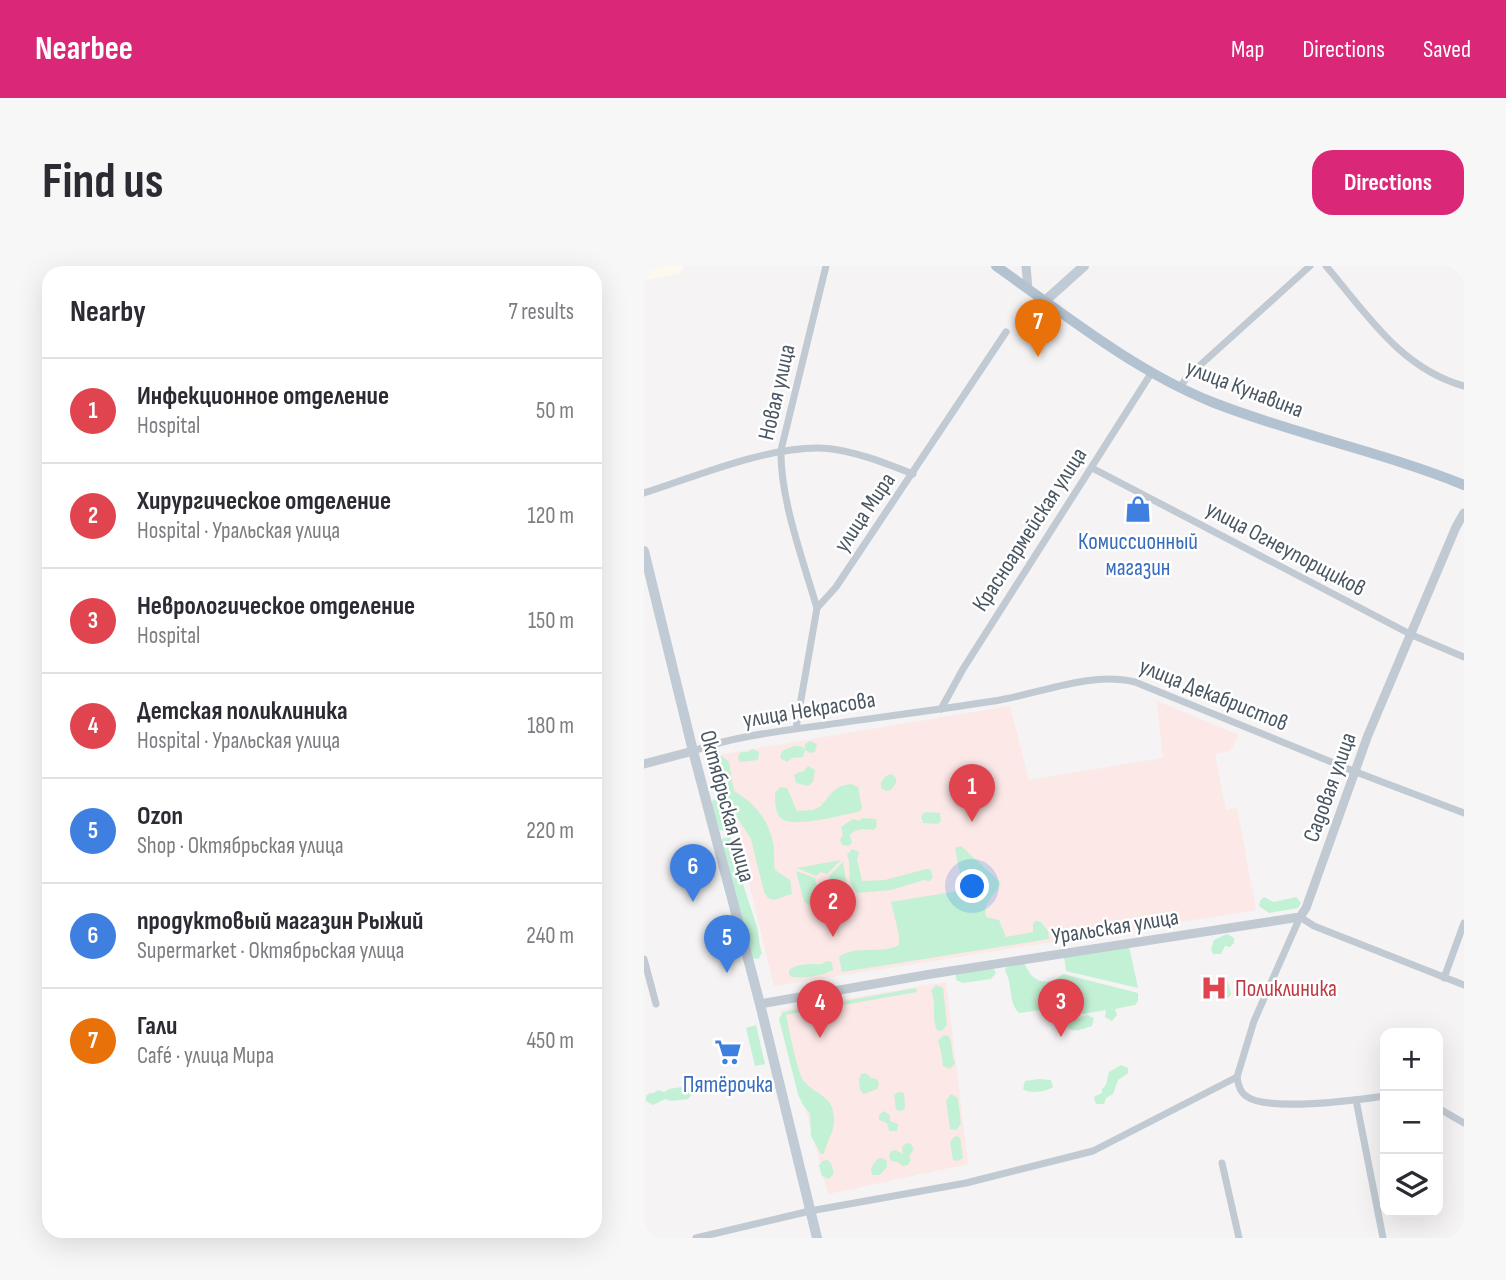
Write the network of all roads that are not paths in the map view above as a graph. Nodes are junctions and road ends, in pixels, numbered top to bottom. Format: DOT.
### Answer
graph roads {
  1 [pos="826,266"];
  2 [pos="996,266"];
  3 [pos="1026,266"];
  4 [pos="1084,266"];
  5 [pos="1310,266"];
  6 [pos="1326,266"];
  7 [pos="1028,289"];
  8 [pos="1045,301"];
  9 [pos="1006,332"];
  10 [pos="1152,372"];
  11 [pos="1464,386"];
  12 [pos="1180,387"];
  13 [pos="781,450"];
  14 [pos="1092,467"];
  15 [pos="913,474"];
  16 [pos="1464,485"];
  17 [pos="644,493"];
  18 [pos="1464,513"];
  19 [pos="644,551"];
  20 [pos="817,608"];
  21 [pos="1412,635"];
  22 [pos="1464,657"];
  23 [pos="940,709"];
  24 [pos="796,728"];
  25 [pos="693,751"];
  26 [pos="644,764"];
  27 [pos="1356,772"];
  28 [pos="1464,813"];
  29 [pos="1300,918"];
  30 [pos="1464,923"];
  31 [pos="644,959"];
  32 [pos="1444,978"];
  33 [pos="1464,985"];
  34 [pos="656,1004"];
  35 [pos="760,1004"];
  36 [pos="1237,1077"];
  37 [pos="1380,1097"];
  38 [pos="1356,1100"];
  39 [pos="1443,1111"];
  40 [pos="1464,1123"];
  41 [pos="1222,1163"];
  42 [pos="810,1211"];
  43 [pos="817,1236"];
  44 [pos="696,1238"];
  45 [pos="1238,1238"];
  46 [pos="1383,1238"];
  1 -- 13 [label="street, Новая улица"];
  2 -- 7 [label="main road, улица Кунавина"];
  3 -- 7 [label="street"];
  4 -- 8 [label="main road"];
  5 -- 12 [label="street"];
  6 -- 11 [label="street"];
  7 -- 8 [label="main road, улица Кунавина"];
  8 -- 10 [label="main road, улица Кунавина"];
  9 -- 15 [label="street, улица Мира"];
  10 -- 12 [label="main road, улица Кунавина"];
  10 -- 14 [label="street, Красноармейская улица"];
  12 -- 16 [label="main road, улица Кунавина"];
  13 -- 15 [label="street"];
  13 -- 17 [label="street"];
  13 -- 20 [label="street, Новая улица"];
  14 -- 21 [label="street, улица Огнеупорщиков"];
  14 -- 23 [label="street, Красноармейская улица"];
  15 -- 20 [label="street, улица Мира"];
  18 -- 21 [label="street, Садовая улица"];
  19 -- 25 [label="main road, Октябрьская улица"];
  20 -- 24 [label="street"];
  21 -- 22 [label="street, улица Огнеупорщиков"];
  21 -- 27 [label="street, Садовая улица"];
  23 -- 24 [label="street, улица Некрасова"];
  23 -- 27 [label="street, улица Декабристов"];
  24 -- 25 [label="street, улица Некрасова"];
  25 -- 26 [label="street, улица Некрасова"];
  25 -- 35 [label="main road, Октябрьская улица"];
  27 -- 28 [label="street, улица Декабристов"];
  27 -- 29 [label="street, Садовая улица"];
  29 -- 32 [label="street"];
  29 -- 35 [label="street, Уральская улица"];
  29 -- 36 [label="street, Садовая улица"];
  30 -- 32 [label="street"];
  31 -- 34 [label="street"];
  32 -- 33 [label="street"];
  35 -- 42 [label="main road, Октябрьская улица"];
  36 -- 38 [label="street"];
  36 -- 42 [label="street"];
  37 -- 38 [label="street"];
  38 -- 46 [label="street"];
  39 -- 40 [label="street"];
  41 -- 45 [label="street"];
  42 -- 43 [label="main road, Октябрьская улица"];
  42 -- 44 [label="street"];
}
